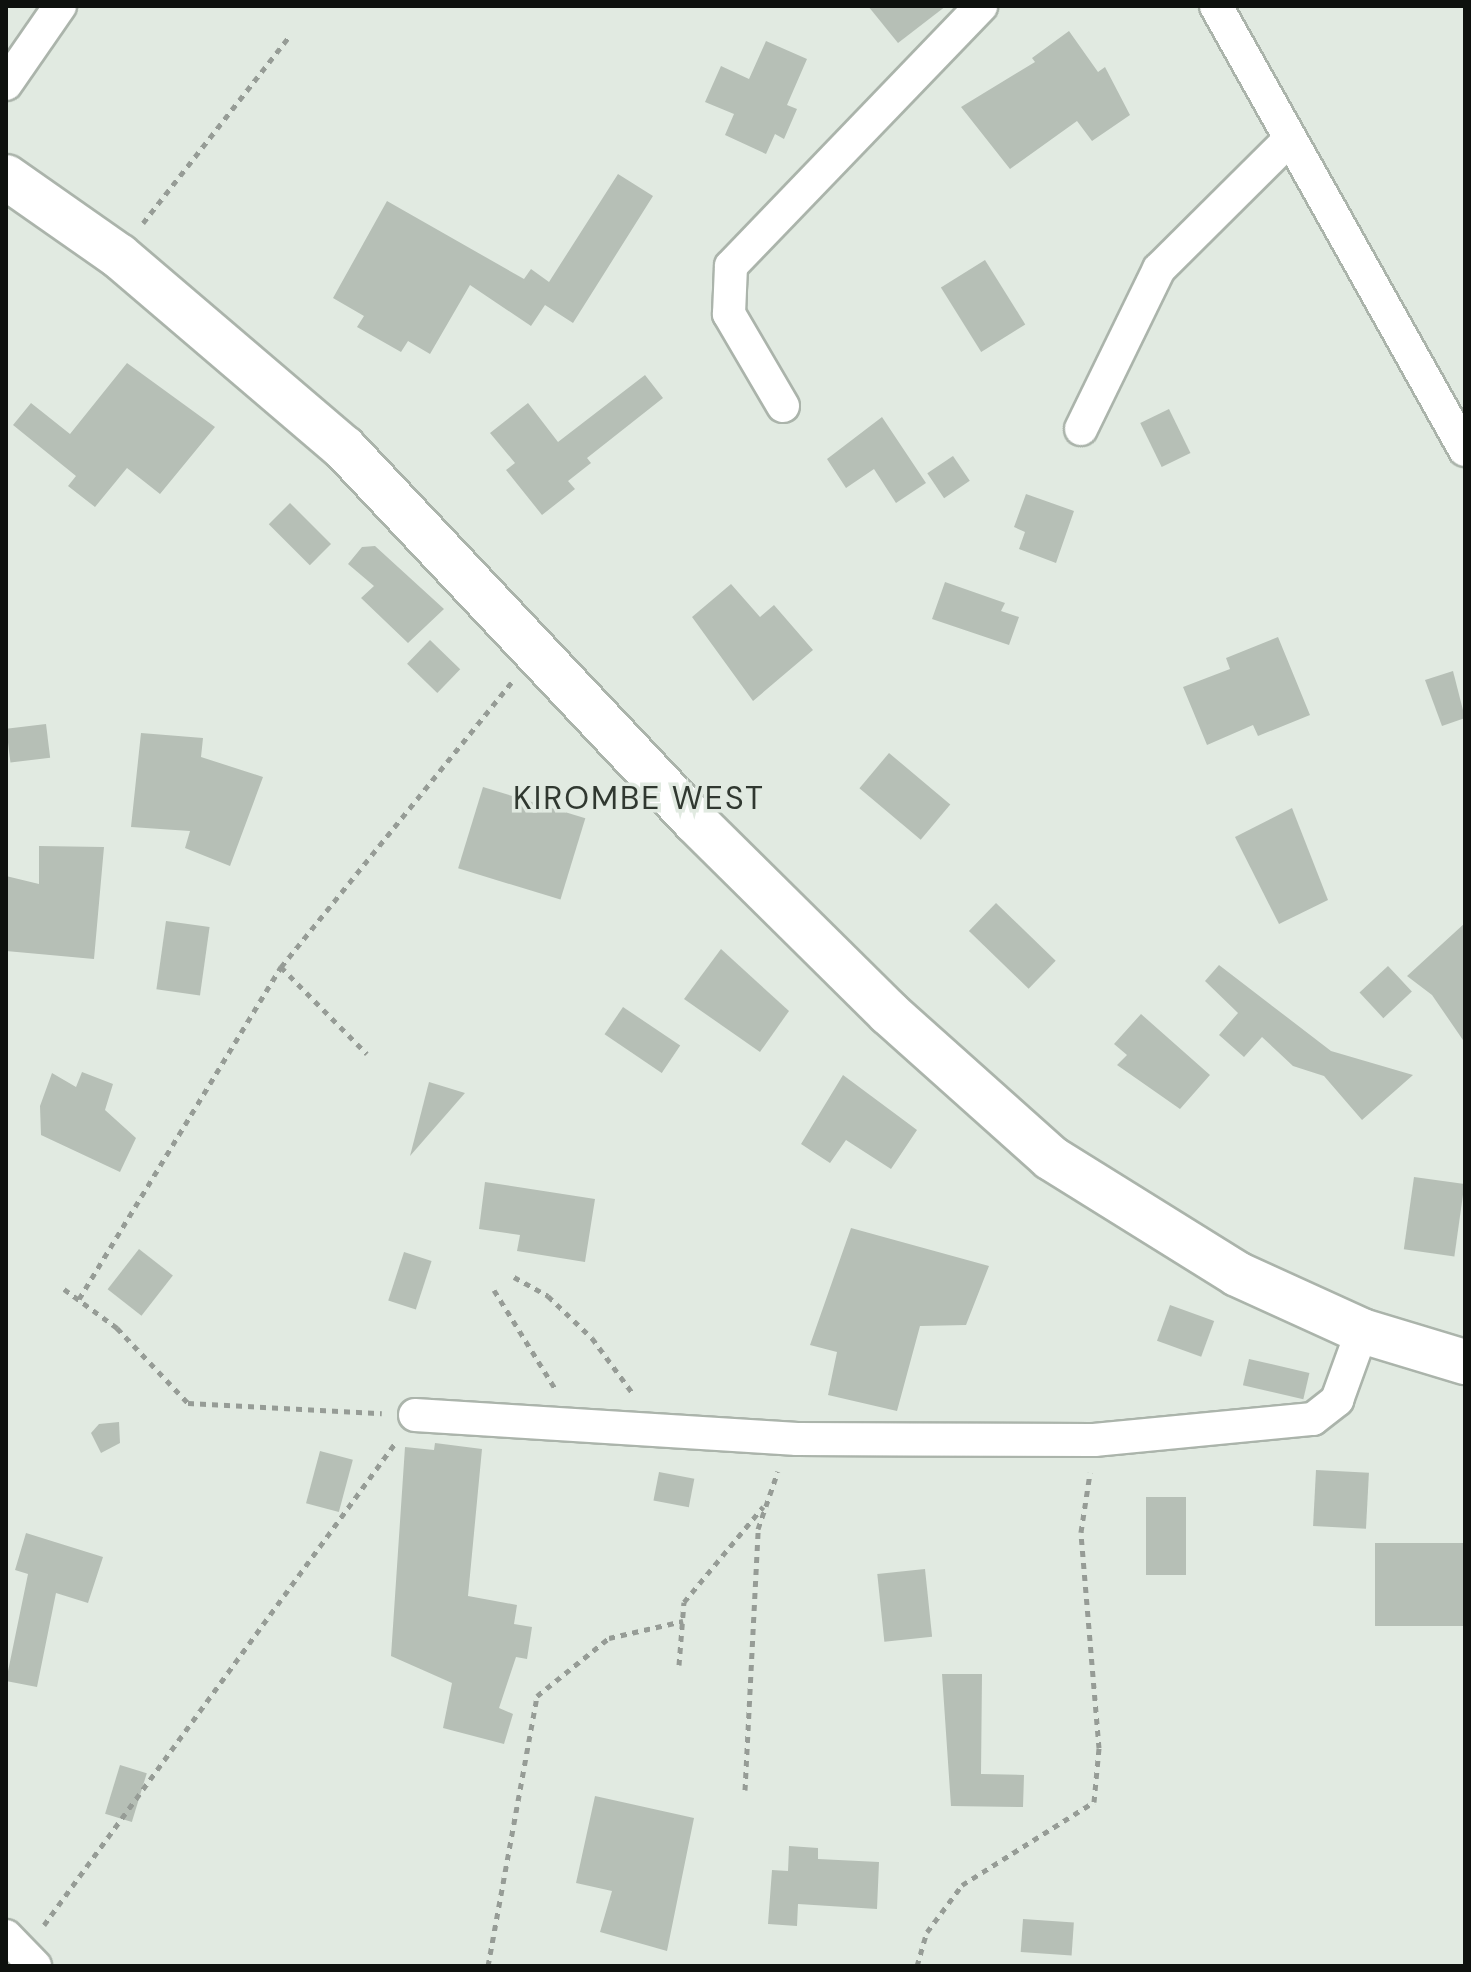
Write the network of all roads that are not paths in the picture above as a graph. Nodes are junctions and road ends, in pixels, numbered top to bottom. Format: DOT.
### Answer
graph roads {
  1 [pos="60,6"];
  2 [pos="981,6"];
  3 [pos="1216,6"];
  4 [pos="6,84"];
  5 [pos="1287,142"];
  6 [pos="6,177"];
  7 [pos="783,406"];
  8 [pos="1081,429"];
  9 [pos="1465,450"];
  10 [pos="1362,1331"];
  11 [pos="1465,1362"];
  12 [pos="415,1415"];
  1 -- 4 [label="street"];
  2 -- 7 [label="street"];
  3 -- 5 [label="street"];
  5 -- 8 [label="street"];
  5 -- 9 [label="street"];
  6 -- 10 [label="street"];
  10 -- 11 [label="street"];
  10 -- 12 [label="street"];
}
